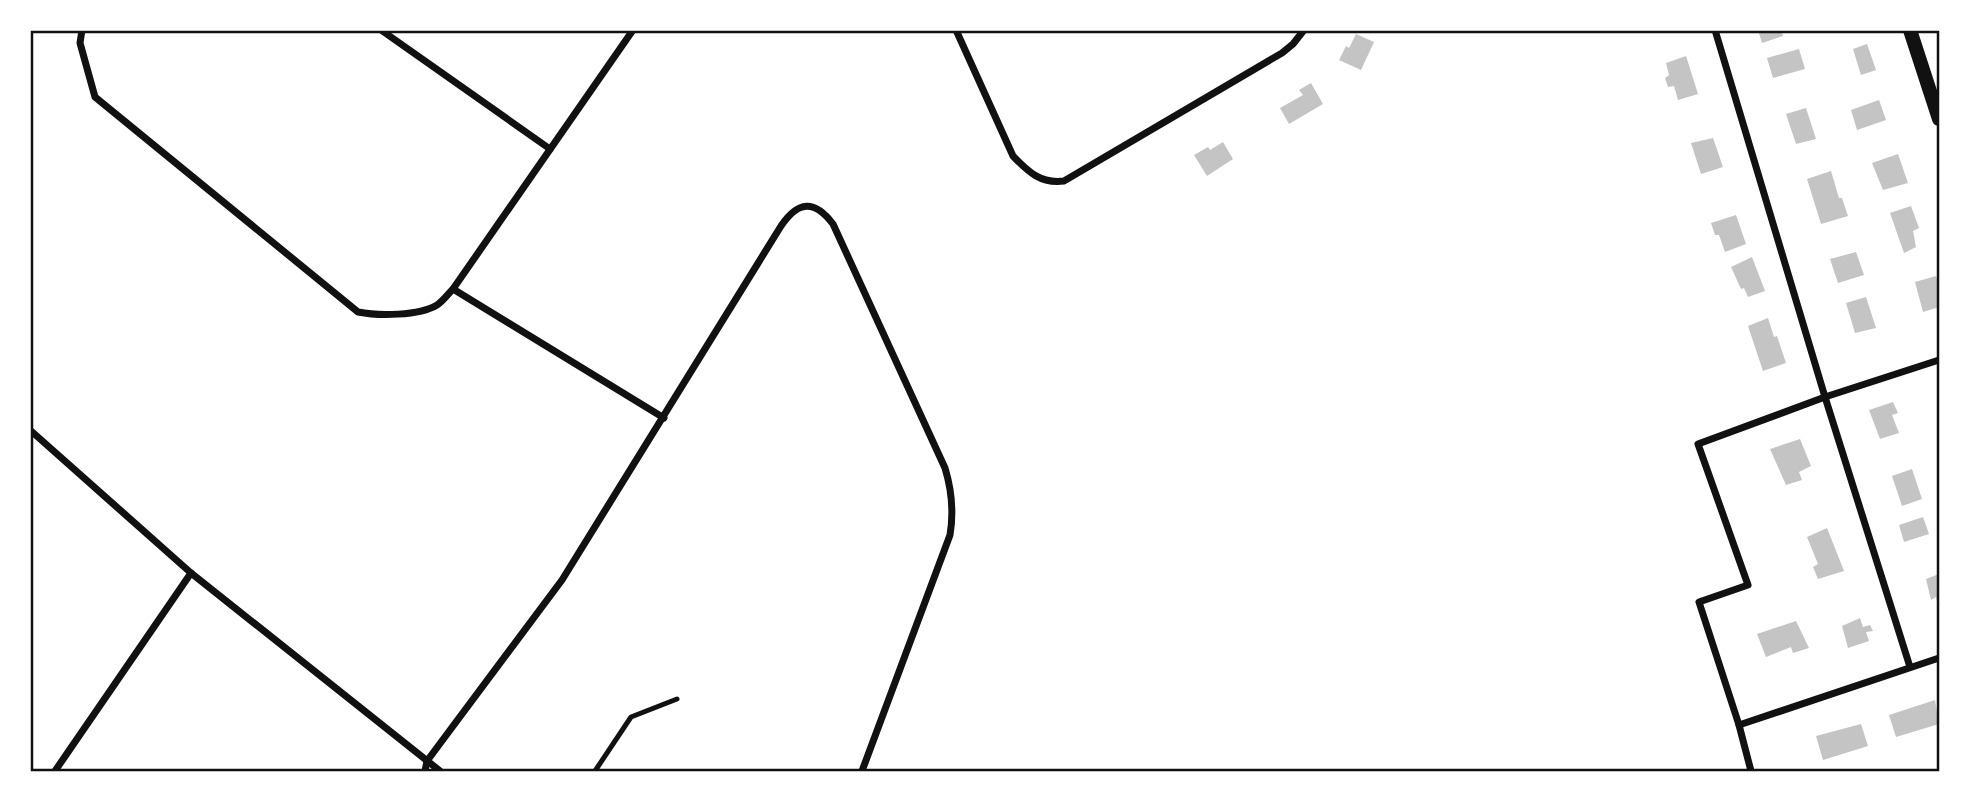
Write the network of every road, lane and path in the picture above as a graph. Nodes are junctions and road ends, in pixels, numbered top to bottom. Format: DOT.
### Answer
graph roads {
  1 [pos="82,30"];
  2 [pos="381,30"];
  3 [pos="634,30"];
  4 [pos="956,30"];
  5 [pos="1304,30"];
  6 [pos="1715,30"];
  7 [pos="1910,30"];
  8 [pos="1939,119"];
  9 [pos="550,149"];
  10 [pos="453,289"];
  11 [pos="1939,360"];
  12 [pos="1825,397"];
  13 [pos="664,418"];
  14 [pos="30,430"];
  15 [pos="191,573"];
  16 [pos="1939,658"];
  17 [pos="1910,667"];
  18 [pos="677,699"];
  19 [pos="1739,725"];
  20 [pos="427,761"];
  21 [pos="55,771"];
  22 [pos="425,771"];
  23 [pos="440,771"];
  24 [pos="595,771"];
  25 [pos="862,771"];
  26 [pos="1751,771"];
  1 -- 10 [label="street"];
  2 -- 9 [label="street"];
  3 -- 9 [label="street"];
  4 -- 5 [label="street"];
  6 -- 12 [label="street"];
  7 -- 8 [label="main road"];
  9 -- 10 [label="street"];
  10 -- 13 [label="street"];
  11 -- 12 [label="street"];
  12 -- 17 [label="street"];
  12 -- 19 [label="street"];
  13 -- 20 [label="street"];
  13 -- 25 [label="street"];
  14 -- 15 [label="street"];
  15 -- 20 [label="street"];
  15 -- 21 [label="street"];
  16 -- 17 [label="street"];
  17 -- 19 [label="street"];
  18 -- 24 [label="lane"];
  19 -- 26 [label="street"];
  20 -- 22 [label="street"];
  20 -- 23 [label="street"];
}
